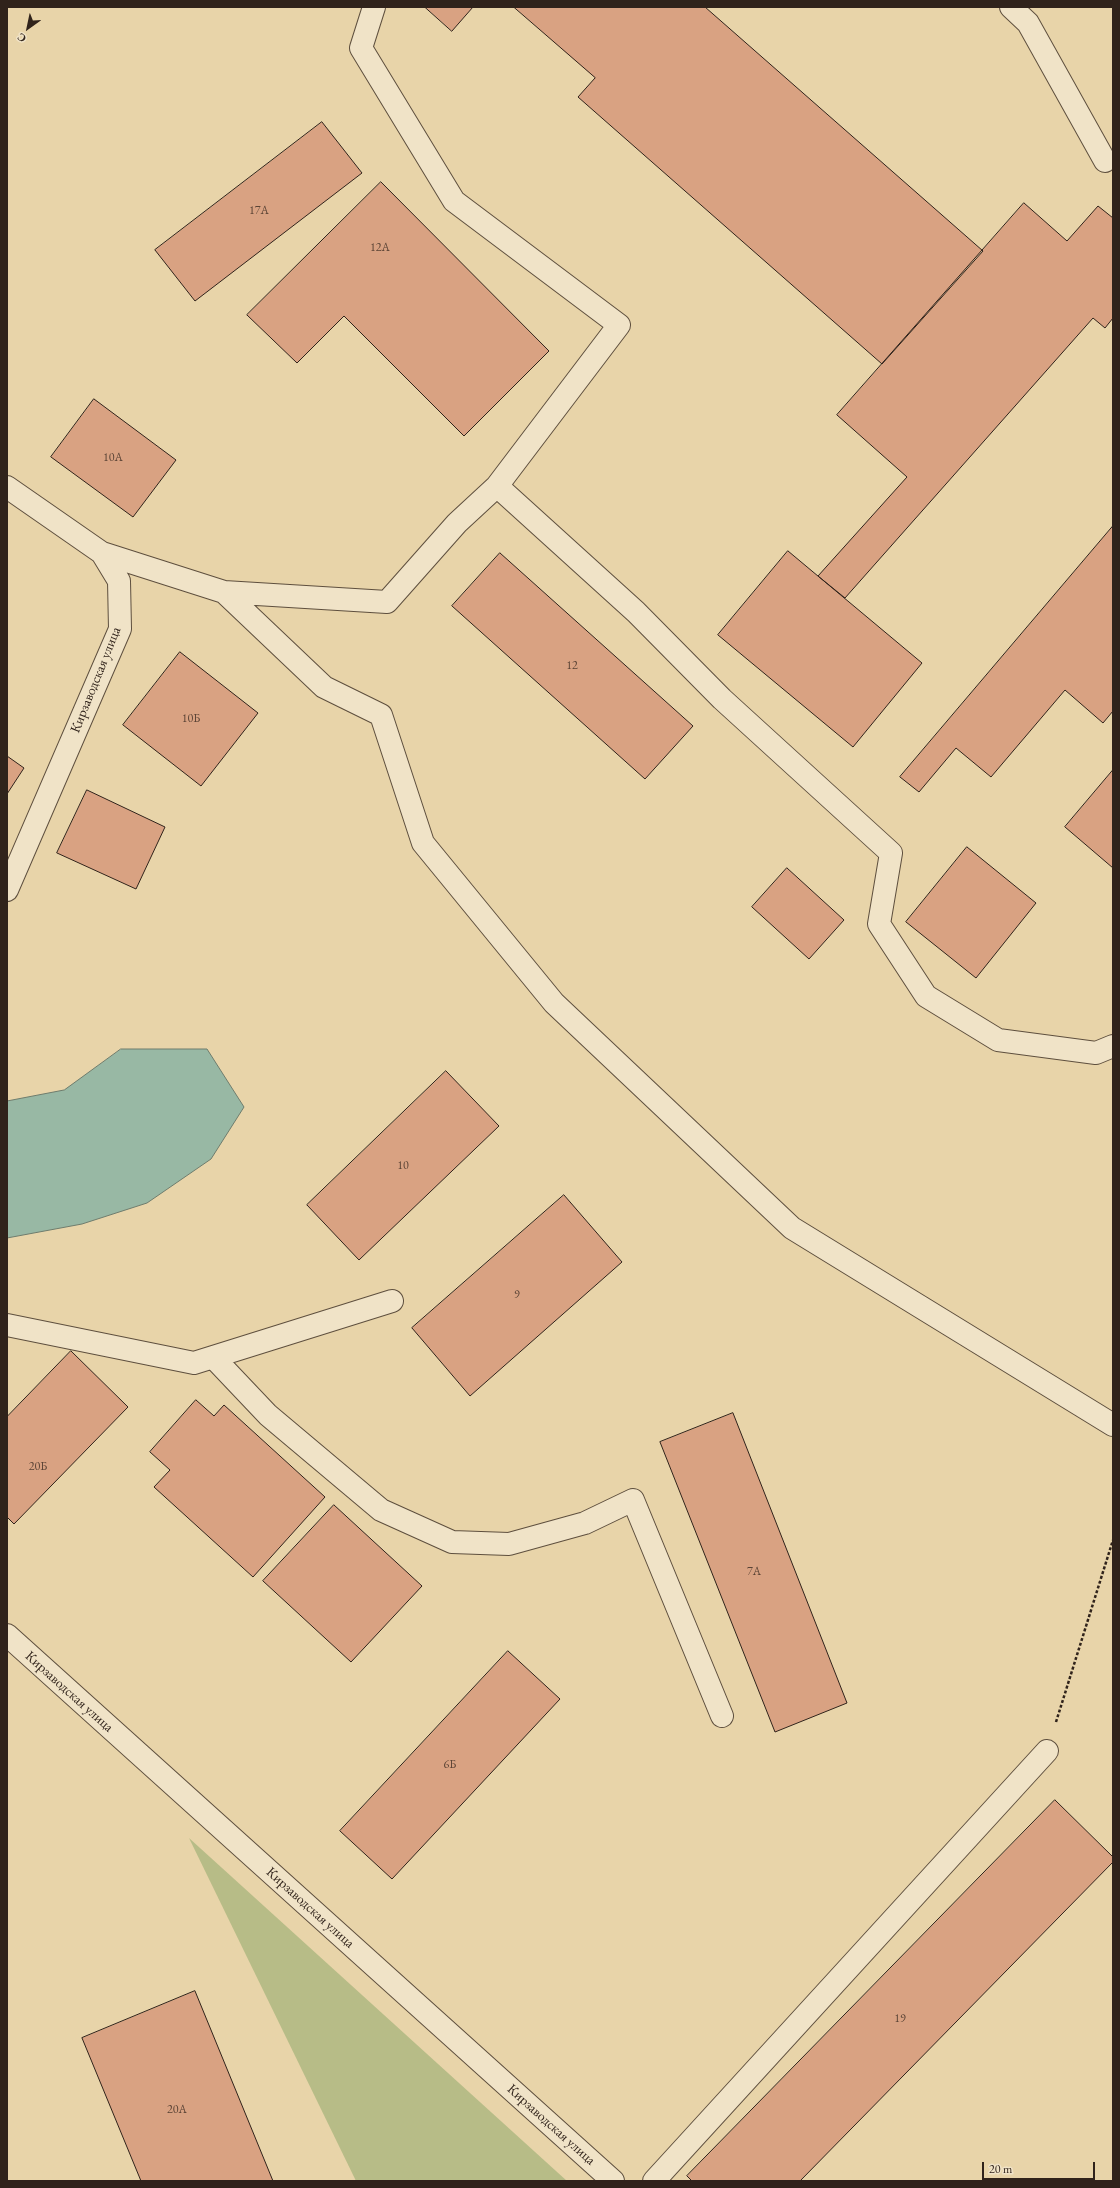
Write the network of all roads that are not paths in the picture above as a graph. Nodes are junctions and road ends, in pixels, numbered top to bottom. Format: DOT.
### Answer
graph roads {
  1 [pos="374,7"];
  2 [pos="1011,7"];
  3 [pos="1105,161"];
  4 [pos="497,486"];
  5 [pos="7,487"];
  6 [pos="102,554"];
  7 [pos="224,592"];
  8 [pos="7,890"];
  9 [pos="1113,1046"];
  10 [pos="392,1301"];
  11 [pos="7,1326"];
  12 [pos="213,1357"];
  13 [pos="1113,1425"];
  14 [pos="7,1635"];
  15 [pos="722,1716"];
  16 [pos="1046,1751"];
  17 [pos="613,2181"];
  18 [pos="654,2181"];
  1 -- 4 [label="street"];
  2 -- 3 [label="street"];
  4 -- 7 [label="street"];
  4 -- 9 [label="street"];
  5 -- 6 [label="street, Кирзаводская улица"];
  6 -- 7 [label="street"];
  6 -- 8 [label="street, Кирзаводская улица"];
  7 -- 13 [label="street"];
  10 -- 12 [label="street"];
  11 -- 12 [label="street"];
  12 -- 15 [label="street"];
  14 -- 17 [label="street, Кирзаводская улица"];
  16 -- 18 [label="street"];
}
